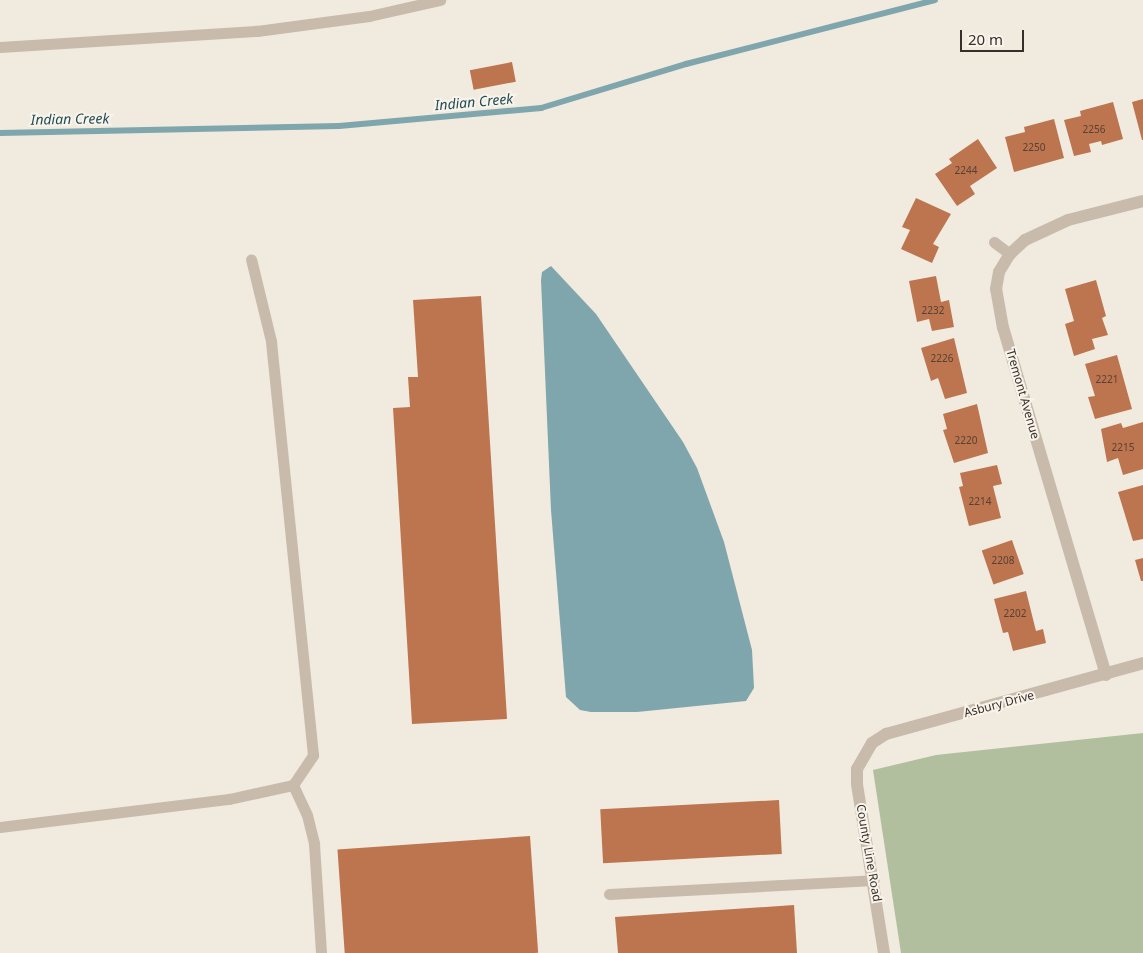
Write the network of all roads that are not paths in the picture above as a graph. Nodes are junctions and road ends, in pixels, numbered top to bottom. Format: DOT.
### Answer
graph roads {
  1 [pos="440,0"];
  2 [pos="0,47"];
  3 [pos="1143,201"];
  4 [pos="994,242"];
  5 [pos="1010,254"];
  6 [pos="251,259"];
  7 [pos="1143,663"];
  8 [pos="1106,675"];
  9 [pos="862,755"];
  10 [pos="293,785"];
  11 [pos="0,826"];
  12 [pos="874,880"];
  13 [pos="609,894"];
  14 [pos="321,953"];
  15 [pos="884,953"];
  1 -- 2 [label="lane"];
  3 -- 5 [label="street, Tremont Avenue"];
  4 -- 5 [label="lane"];
  5 -- 8 [label="street, Tremont Avenue"];
  6 -- 10 [label="lane"];
  7 -- 8 [label="street, Asbury Drive"];
  8 -- 9 [label="street, Asbury Drive"];
  9 -- 12 [label="street, County Line Road"];
  10 -- 11 [label="lane"];
  10 -- 14 [label="lane"];
  12 -- 13 [label="lane"];
  12 -- 15 [label="street, County Line Road"];
}
